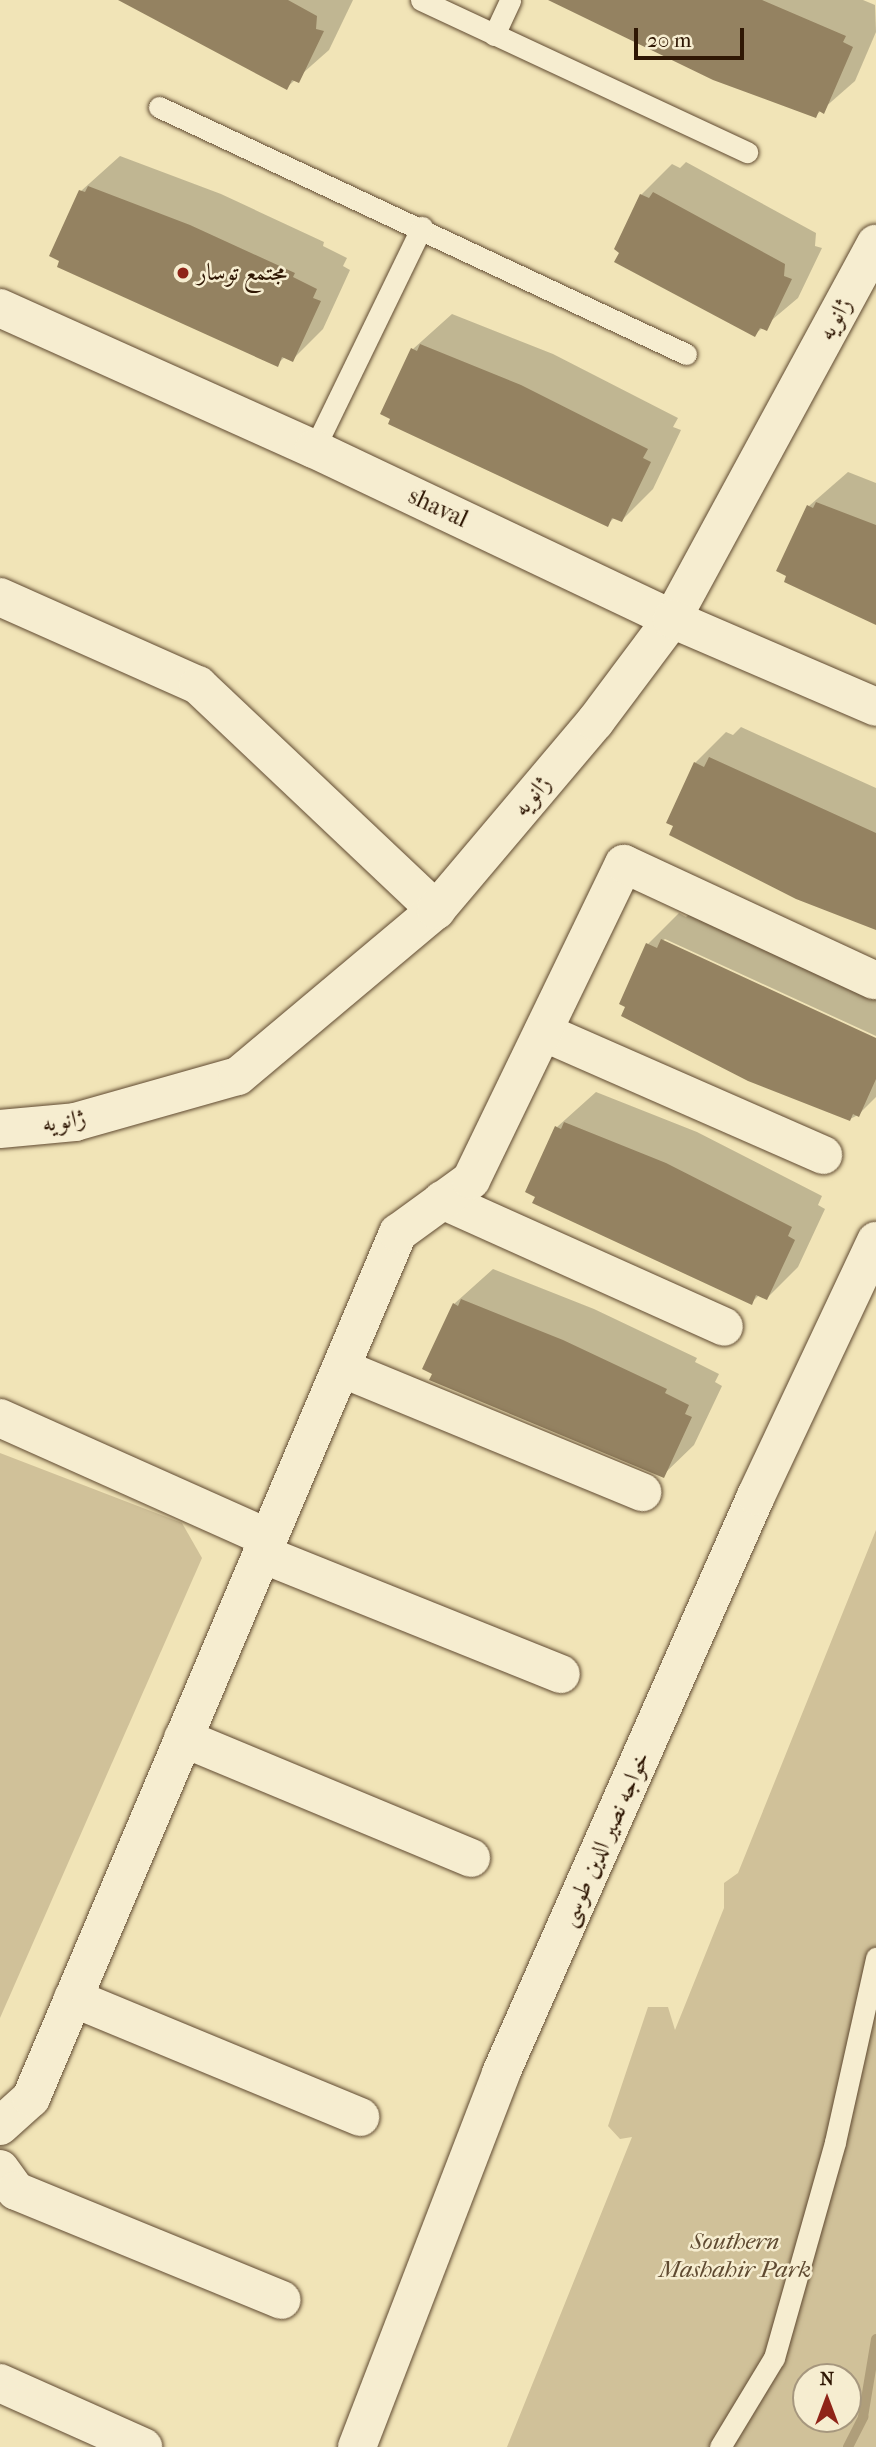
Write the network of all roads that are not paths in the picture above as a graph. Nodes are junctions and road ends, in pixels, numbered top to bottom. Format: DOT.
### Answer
graph roads {
  1 [pos="421,0"];
  2 [pos="510,0"];
  3 [pos="494,34"];
  4 [pos="159,107"];
  5 [pos="747,152"];
  6 [pos="422,227"];
  7 [pos="876,244"];
  8 [pos="0,307"];
  9 [pos="686,354"];
  10 [pos="314,449"];
  11 [pos="0,597"];
  12 [pos="672,619"];
  13 [pos="876,707"];
  14 [pos="436,911"];
  15 [pos="874,980"];
  16 [pos="543,1032"];
  17 [pos="0,1129"];
  18 [pos="823,1155"];
  19 [pos="442,1200"];
  20 [pos="876,1241"];
  21 [pos="724,1327"];
  22 [pos="341,1368"];
  23 [pos="0,1418"];
  24 [pos="642,1492"];
  25 [pos="265,1546"];
  26 [pos="561,1674"];
  27 [pos="183,1738"];
  28 [pos="471,1858"];
  29 [pos="876,1958"];
  30 [pos="73,1998"];
  31 [pos="360,2116"];
  32 [pos="0,2126"];
  33 [pos="0,2169"];
  34 [pos="282,2300"];
  35 [pos="0,2383"];
  36 [pos="143,2447"];
  37 [pos="357,2447"];
  38 [pos="720,2447"];
  1 -- 3 [label="lane"];
  2 -- 3 [label="lane"];
  3 -- 5 [label="lane"];
  4 -- 6 [label="lane"];
  6 -- 9 [label="lane"];
  6 -- 10 [label="lane"];
  7 -- 12 [label="street, ژانویه"];
  8 -- 10 [label="street, shaval"];
  10 -- 12 [label="street, shaval"];
  11 -- 14 [label="street"];
  12 -- 13 [label="street, shaval"];
  12 -- 14 [label="street, ژانویه"];
  14 -- 17 [label="street, ژانویه"];
  15 -- 16 [label="street"];
  16 -- 18 [label="street"];
  16 -- 19 [label="street"];
  19 -- 21 [label="street"];
  19 -- 22 [label="street"];
  20 -- 37 [label="street, خواجه نصیر الدین طوسی"];
  22 -- 24 [label="street"];
  22 -- 25 [label="street"];
  23 -- 25 [label="street"];
  25 -- 26 [label="street"];
  25 -- 27 [label="street"];
  27 -- 28 [label="street"];
  27 -- 30 [label="street"];
  29 -- 38 [label="lane"];
  30 -- 31 [label="street"];
  30 -- 32 [label="street"];
  33 -- 34 [label="street"];
  35 -- 36 [label="street"];
}
